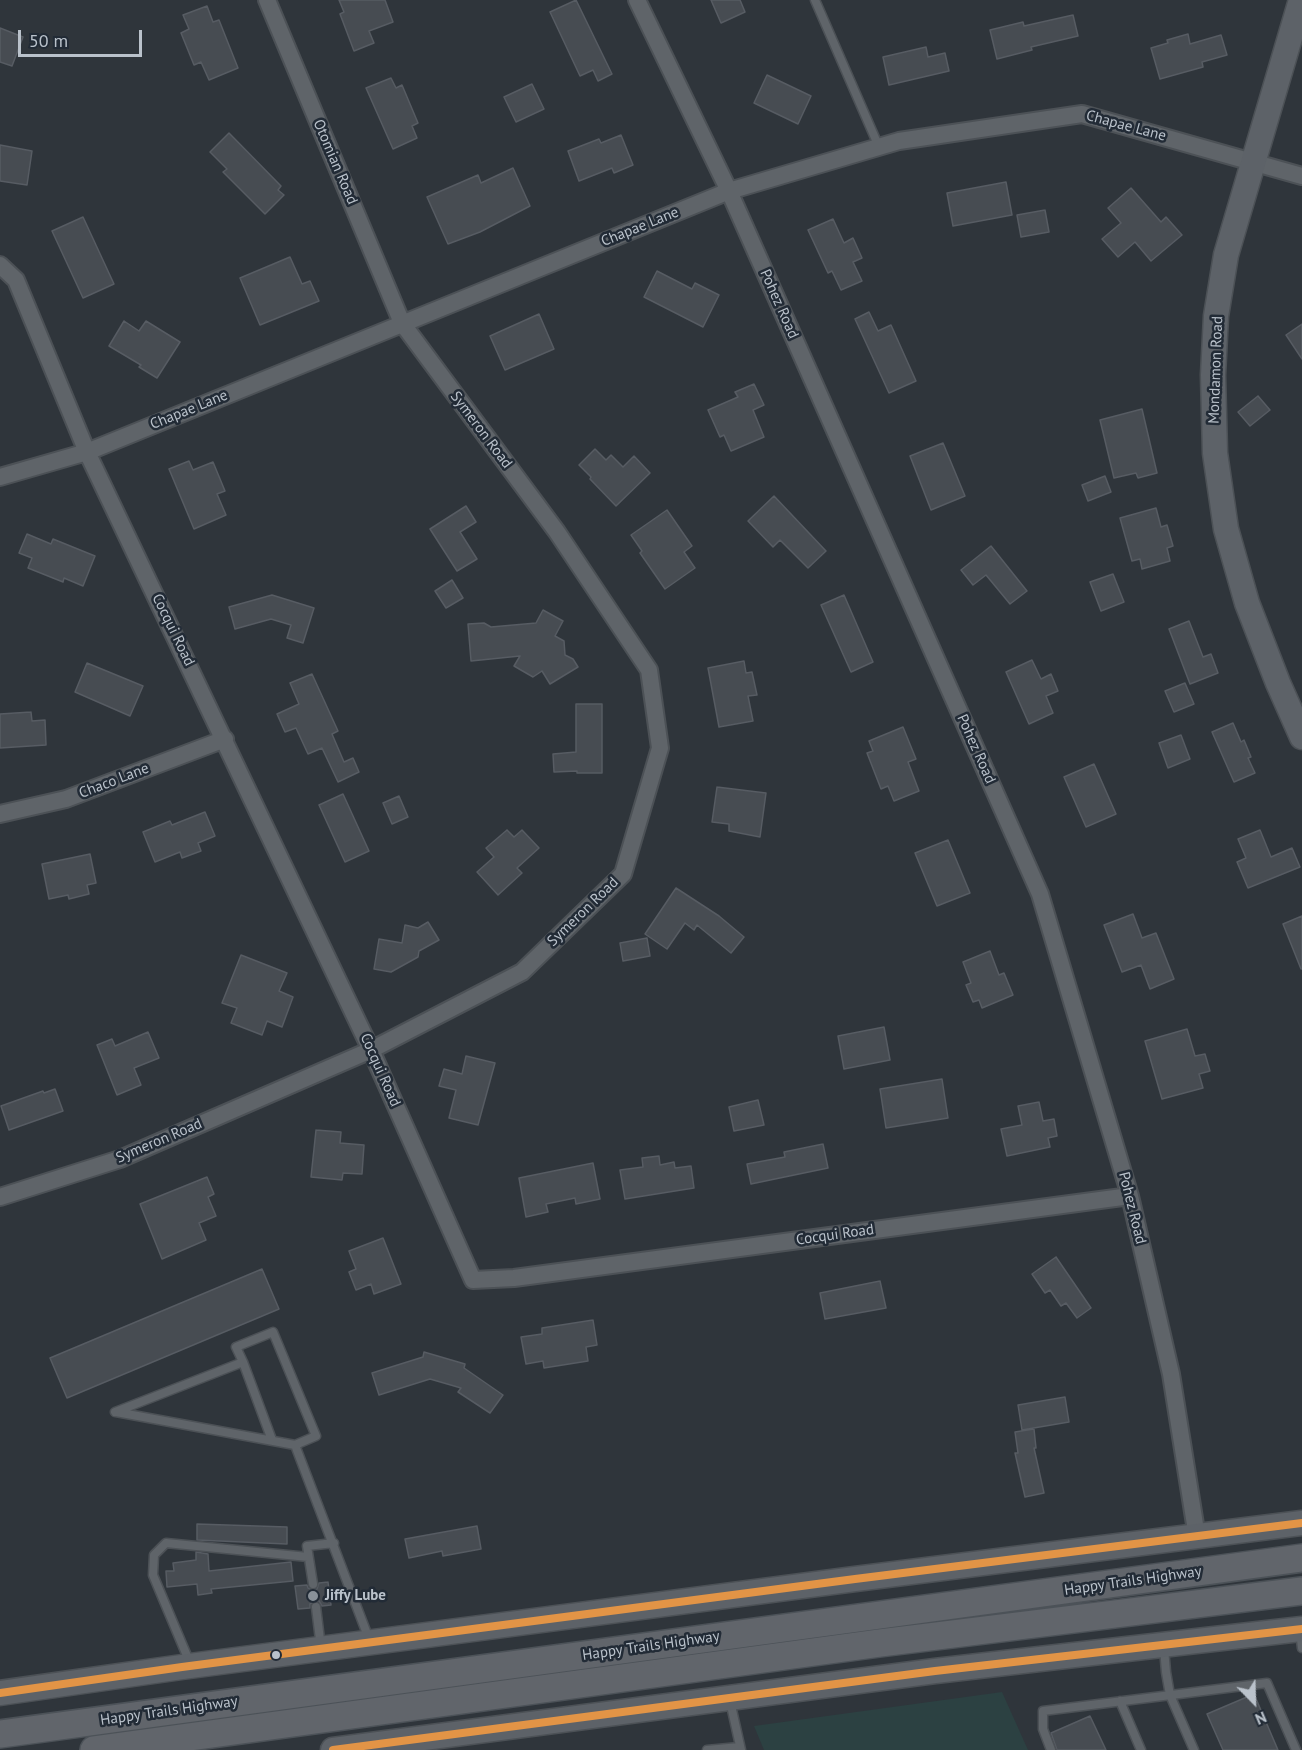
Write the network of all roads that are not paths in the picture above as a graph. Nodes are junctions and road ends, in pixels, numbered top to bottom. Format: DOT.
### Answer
graph roads {
  1 [pos="267,0"];
  2 [pos="637,0"];
  3 [pos="815,0"];
  4 [pos="1302,0"];
  5 [pos="879,147"];
  6 [pos="1252,161"];
  7 [pos="1302,176"];
  8 [pos="729,191"];
  9 [pos="0,265"];
  10 [pos="402,323"];
  11 [pos="87,452"];
  12 [pos="0,477"];
  13 [pos="1302,737"];
  14 [pos="225,739"];
  15 [pos="0,814"];
  16 [pos="371,1050"];
  17 [pos="1130,1196"];
  18 [pos="0,1197"];
  19 [pos="243,1362"];
  20 [pos="272,1440"];
  21 [pos="295,1445"];
  22 [pos="1302,1523"];
  23 [pos="1197,1537"];
  24 [pos="334,1543"];
  25 [pos="308,1557"];
  26 [pos="1302,1558"];
  27 [pos="313,1584"];
  28 [pos="1302,1591"];
  29 [pos="316,1607"];
  30 [pos="1301,1636"];
  31 [pos="370,1643"];
  32 [pos="1164,1645"];
  33 [pos="321,1649"];
  34 [pos="192,1666"];
  35 [pos="0,1694"];
  36 [pos="1170,1695"];
  37 [pos="730,1698"];
  38 [pos="1120,1701"];
  39 [pos="0,1734"];
  40 [pos="740,1748"];
  41 [pos="94,1750"];
  42 [pos="333,1750"];
  43 [pos="707,1750"];
  44 [pos="1051,1750"];
  45 [pos="1141,1750"];
  46 [pos="1194,1750"];
  47 [pos="1296,1750"];
  1 -- 10 [label="street, Otomian Road"];
  2 -- 8 [label="street, Pohez Road"];
  3 -- 5 [label="lane"];
  4 -- 6 [label="street, Mondamon Road"];
  5 -- 6 [label="street, Chapae Lane"];
  5 -- 8 [label="street, Chapae Lane"];
  6 -- 7 [label="street, Chapae Lane"];
  6 -- 13 [label="street, Mondamon Road"];
  8 -- 10 [label="street, Chapae Lane"];
  8 -- 17 [label="street, Pohez Road"];
  9 -- 11 [label="street, Cocqui Road"];
  10 -- 11 [label="street, Chapae Lane"];
  10 -- 16 [label="street, Symeron Road"];
  11 -- 12 [label="street, Chapae Lane"];
  11 -- 14 [label="street, Cocqui Road"];
  14 -- 15 [label="street, Chaco Lane"];
  14 -- 16 [label="street, Cocqui Road"];
  16 -- 17 [label="street, Cocqui Road"];
  16 -- 18 [label="street, Symeron Road"];
  17 -- 23 [label="street, Pohez Road"];
  19 -- 20 [label="lane"];
  19 -- 20 [label="lane"];
  19 -- 21 [label="lane"];
  20 -- 21 [label="lane"];
  21 -- 24 [label="lane"];
  22 -- 23 [label="street"];
  23 -- 31 [label="street"];
  24 -- 25 [label="lane"];
  24 -- 31 [label="lane"];
  25 -- 27 [label="lane"];
  25 -- 34 [label="lane"];
  26 -- 39 [label="main road, Happy Trails Highway"];
  28 -- 41 [label="main road, Happy Trails Highway"];
  29 -- 33 [label="lane"];
  30 -- 32 [label="street"];
  31 -- 33 [label="street"];
  32 -- 36 [label="lane"];
  32 -- 37 [label="street"];
  33 -- 34 [label="street"];
  34 -- 35 [label="street"];
  36 -- 38 [label="lane"];
  36 -- 46 [label="lane"];
  36 -- 47 [label="lane"];
  37 -- 40 [label="lane"];
  37 -- 42 [label="street"];
  38 -- 44 [label="lane"];
  38 -- 45 [label="lane"];
  40 -- 43 [label="lane"];
}
